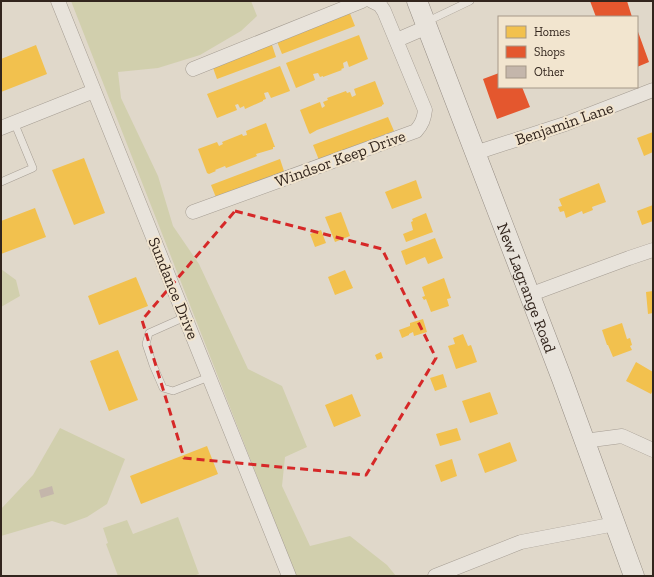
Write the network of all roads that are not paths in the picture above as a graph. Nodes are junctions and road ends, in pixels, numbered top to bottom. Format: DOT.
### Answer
graph roads {
  1 [pos="58,1"];
  2 [pos="362,1"];
  3 [pos="372,1"];
  4 [pos="417,1"];
  5 [pos="470,1"];
  6 [pos="426,25"];
  7 [pos="397,40"];
  8 [pos="193,69"];
  9 [pos="653,90"];
  10 [pos="94,91"];
  11 [pos="7,125"];
  12 [pos="475,153"];
  13 [pos="1,182"];
  14 [pos="193,212"];
  15 [pos="653,250"];
  16 [pos="529,295"];
  17 [pos="185,317"];
  18 [pos="209,377"];
  19 [pos="584,441"];
  20 [pos="653,450"];
  21 [pos="615,524"];
  22 [pos="289,576"];
  23 [pos="435,576"];
  24 [pos="634,576"];
  1 -- 10 [label="street, Sundance Drive"];
  2 -- 8 [label="street"];
  3 -- 7 [label="street, Windsor Keep Drive"];
  4 -- 6 [label="main road, New Lagrange Road"];
  5 -- 6 [label="lane"];
  6 -- 7 [label="street"];
  6 -- 12 [label="main road, New Lagrange Road"];
  7 -- 14 [label="street, Windsor Keep Drive"];
  9 -- 12 [label="street, Benjamin Lane"];
  10 -- 11 [label="street"];
  10 -- 17 [label="street, Sundance Drive"];
  11 -- 13 [label="lane"];
  12 -- 16 [label="main road, New Lagrange Road"];
  15 -- 16 [label="street"];
  16 -- 19 [label="main road, New Lagrange Road"];
  17 -- 18 [label="street, Sundance Drive"];
  17 -- 18 [label="lane"];
  18 -- 22 [label="street, Sundance Drive"];
  19 -- 20 [label="street"];
  19 -- 21 [label="main road, New Lagrange Road"];
  21 -- 23 [label="street"];
  21 -- 24 [label="main road, New Lagrange Road"];
}
